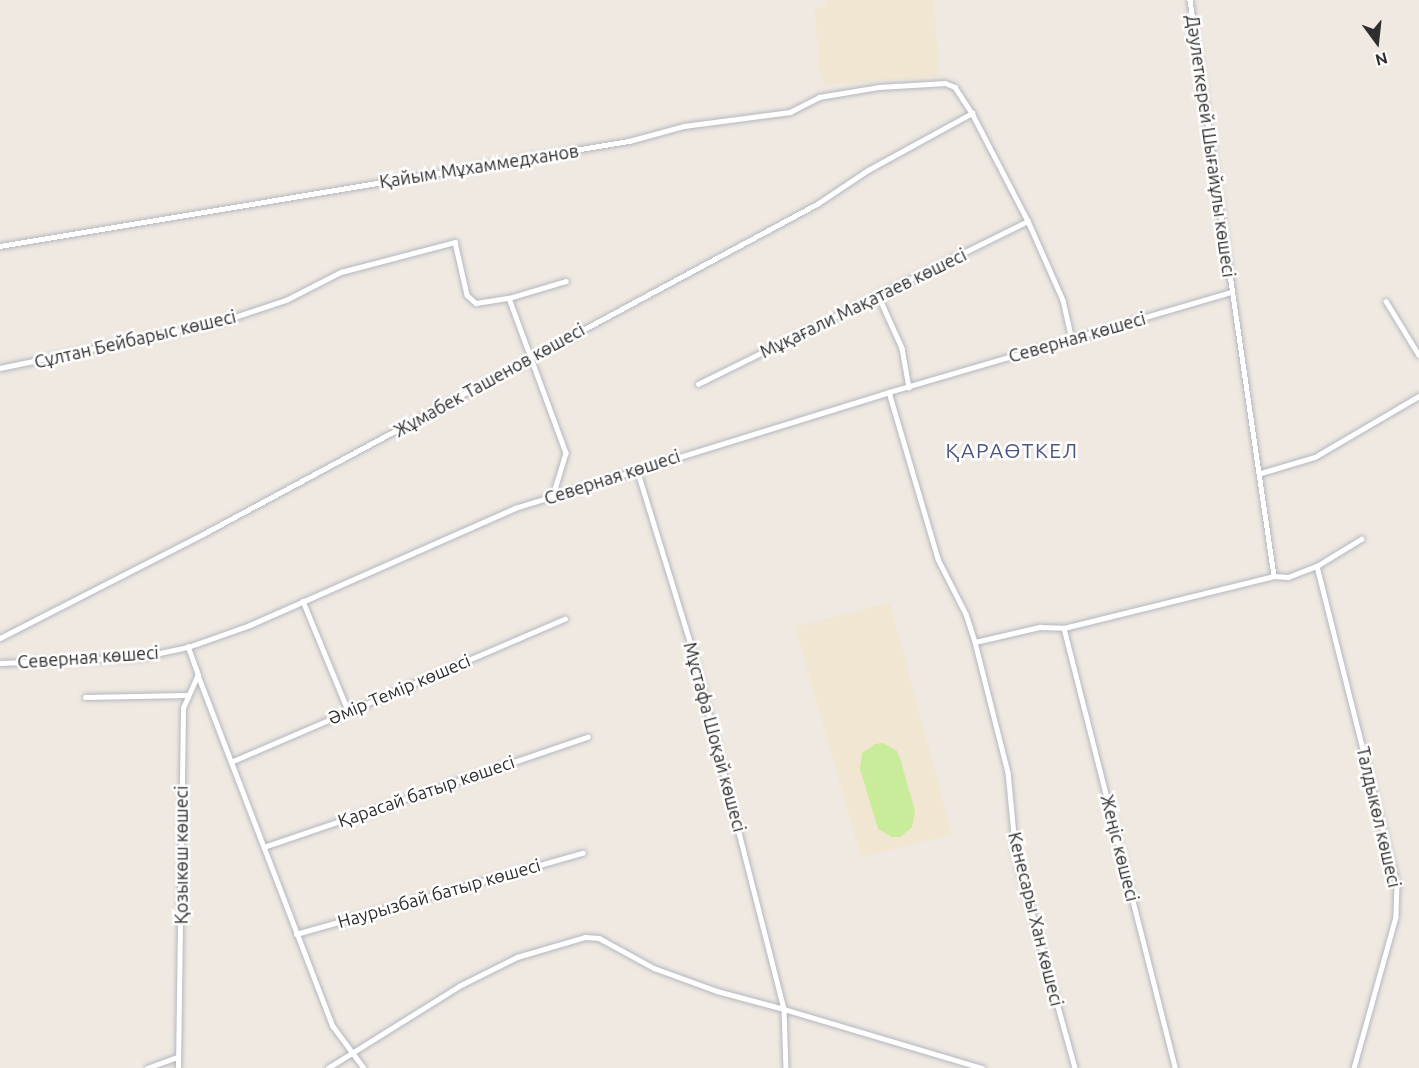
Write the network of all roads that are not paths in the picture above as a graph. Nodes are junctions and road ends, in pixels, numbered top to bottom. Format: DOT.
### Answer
graph roads {
  1 [pos="1190,0"];
  2 [pos="972,113"];
  3 [pos="1028,221"];
  4 [pos="0,246"];
  5 [pos="566,281"];
  6 [pos="1230,292"];
  7 [pos="879,297"];
  8 [pos="509,298"];
  9 [pos="1386,301"];
  10 [pos="1072,340"];
  11 [pos="1419,355"];
  12 [pos="529,357"];
  13 [pos="0,368"];
  14 [pos="698,384"];
  15 [pos="909,387"];
  16 [pos="889,392"];
  17 [pos="1419,396"];
  18 [pos="637,469"];
  19 [pos="1261,473"];
  20 [pos="553,496"];
  21 [pos="1361,539"];
  22 [pos="1317,566"];
  23 [pos="1274,576"];
  24 [pos="303,601"];
  25 [pos="565,619"];
  26 [pos="1064,628"];
  27 [pos="0,638"];
  28 [pos="975,642"];
  29 [pos="188,647"];
  30 [pos="0,663"];
  31 [pos="198,675"];
  32 [pos="186,695"];
  33 [pos="85,697"];
  34 [pos="348,710"];
  35 [pos="588,737"];
  36 [pos="233,761"];
  37 [pos="264,847"];
  38 [pos="583,853"];
  39 [pos="296,934"];
  40 [pos="784,1009"];
  41 [pos="352,1052"];
  42 [pos="178,1058"];
  43 [pos="147,1068"];
  44 [pos="178,1068"];
  45 [pos="328,1068"];
  46 [pos="364,1068"];
  47 [pos="786,1068"];
  48 [pos="982,1068"];
  49 [pos="1076,1068"];
  50 [pos="1175,1068"];
  51 [pos="1354,1068"];
  1 -- 6 [label="street, Дәулеткерей Шығайұлы көшесі"];
  2 -- 3 [label="street"];
  2 -- 4 [label="street, Қайым Мұхаммедханов"];
  2 -- 12 [label="street, Жұмабек Ташенов көшесі"];
  3 -- 7 [label="street, Мұқағали Мақатаев көшесі"];
  3 -- 10 [label="street"];
  5 -- 8 [label="street"];
  6 -- 10 [label="street, Северная көшесі"];
  6 -- 19 [label="street, Дәулеткерей Шығайұлы көшесі"];
  7 -- 14 [label="street, Мұқағали Мақатаев көшесі"];
  7 -- 15 [label="street"];
  8 -- 12 [label="street"];
  8 -- 13 [label="street, Сұлтан Бейбарыс көшесі"];
  9 -- 11 [label="street"];
  10 -- 15 [label="street, Северная көшесі"];
  12 -- 20 [label="street"];
  12 -- 27 [label="street, Жұмабек Ташенов көшесі"];
  15 -- 16 [label="street, Северная көшесі"];
  16 -- 18 [label="street, Северная көшесі"];
  16 -- 28 [label="street, Кенесары Хан көшесі"];
  17 -- 19 [label="street"];
  18 -- 20 [label="street, Северная көшесі"];
  18 -- 40 [label="street, Мұстафа Шоқай көшесі"];
  19 -- 23 [label="street, Дәулеткерей Шығайұлы көшесі"];
  20 -- 24 [label="street, Северная көшесі"];
  21 -- 22 [label="street"];
  22 -- 23 [label="street"];
  22 -- 51 [label="street, Талдыкөл көшесі"];
  23 -- 26 [label="street"];
  24 -- 29 [label="street, Северная көшесі"];
  24 -- 34 [label="street"];
  25 -- 34 [label="street, Әмір Темір көшесі"];
  26 -- 28 [label="street"];
  26 -- 50 [label="street, Жеңіс көшесі"];
  28 -- 49 [label="street, Кенесары Хан көшесі"];
  29 -- 30 [label="street, Северная көшесі"];
  29 -- 31 [label="street"];
  31 -- 32 [label="street, Қозыкөш көшесі"];
  31 -- 36 [label="street"];
  32 -- 33 [label="street"];
  32 -- 42 [label="street, Қозыкөш көшесі"];
  34 -- 36 [label="street, Әмір Темір көшесі"];
  35 -- 37 [label="street, Қарасай батыр көшесі"];
  36 -- 37 [label="street"];
  37 -- 39 [label="street"];
  38 -- 39 [label="street, Наурызбай батыр көшесі"];
  39 -- 41 [label="street"];
  40 -- 41 [label="street"];
  40 -- 47 [label="street, Мұстафа Шоқай көшесі"];
  40 -- 48 [label="street"];
  41 -- 45 [label="street"];
  41 -- 46 [label="street"];
  42 -- 43 [label="street"];
  42 -- 44 [label="street, Қозыкөш көшесі"];
}
